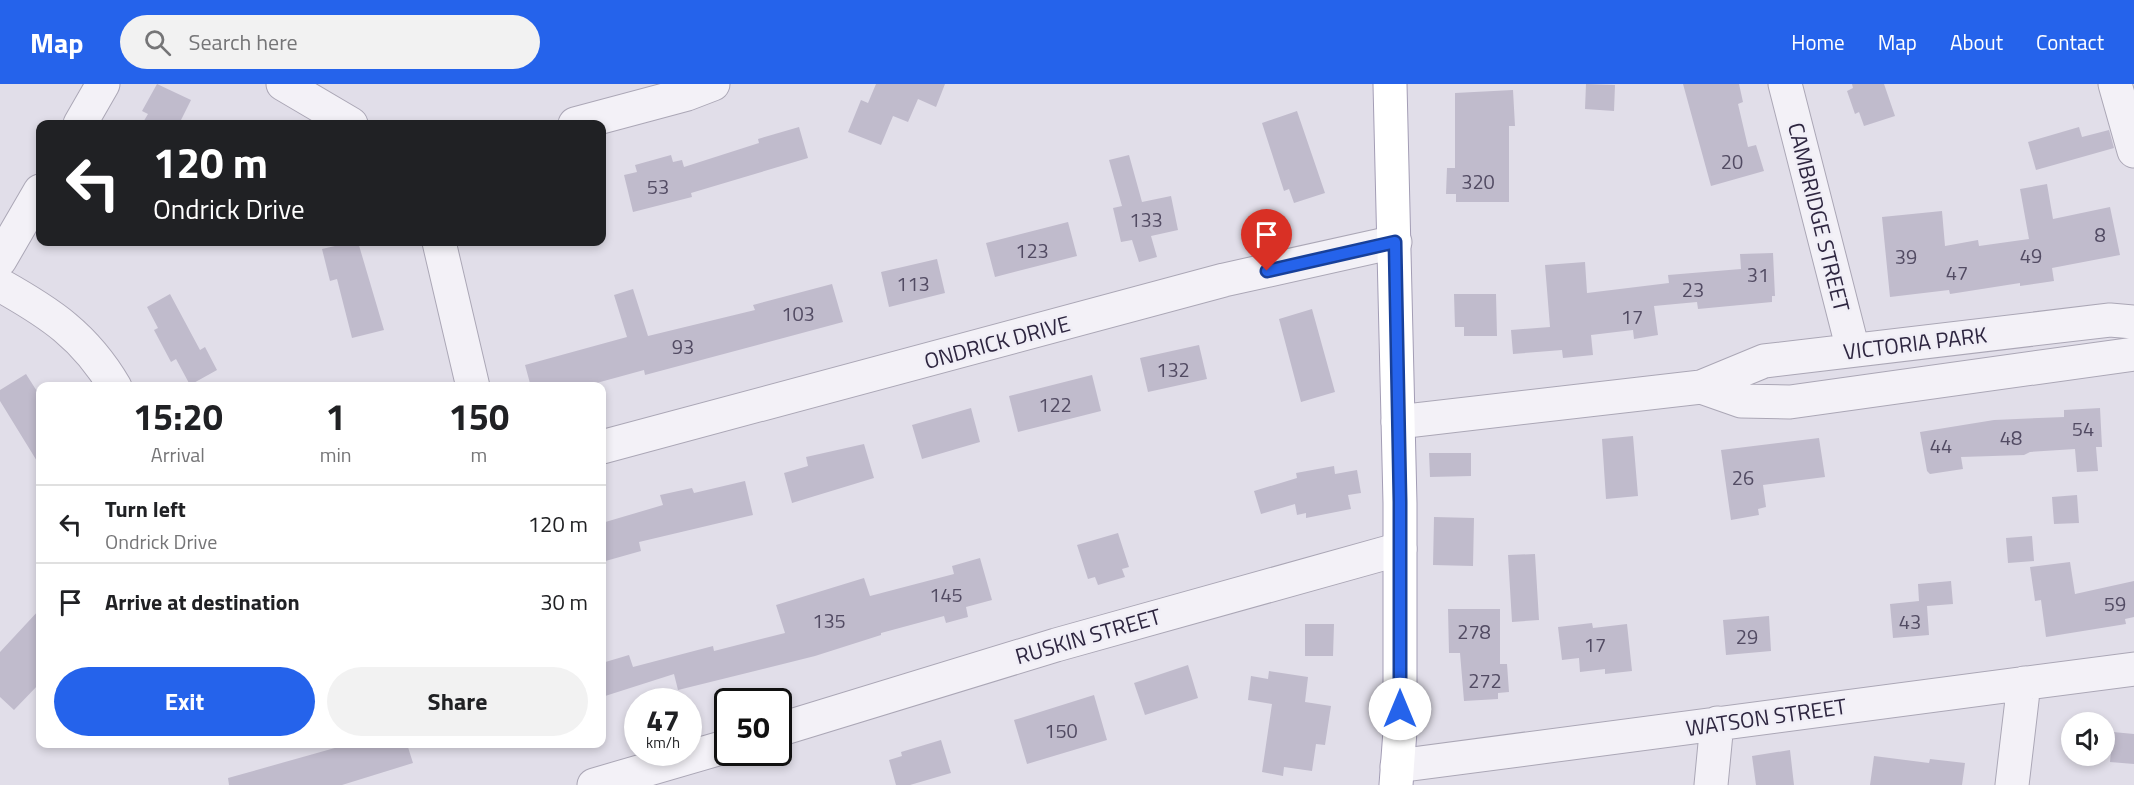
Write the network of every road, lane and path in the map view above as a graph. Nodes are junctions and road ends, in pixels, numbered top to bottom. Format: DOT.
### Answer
graph roads {
  1 [pos="103,84"];
  2 [pos="283,84"];
  3 [pos="713,84"];
  4 [pos="1390,84"];
  5 [pos="1785,84"];
  6 [pos="2115,84"];
  7 [pos="82,120"];
  8 [pos="344,120"];
  9 [pos="590,120"];
  10 [pos="2134,151"];
  11 [pos="36,198"];
  12 [pos="1395,242"];
  13 [pos="440,246"];
  14 [pos="0,260"];
  15 [pos="0,285"];
  16 [pos="2134,322"];
  17 [pos="1854,350"];
  18 [pos="2134,354"];
  19 [pos="111,382"];
  20 [pos="472,382"];
  21 [pos="1701,387"];
  22 [pos="1398,422"];
  23 [pos="606,446"];
  24 [pos="1400,549"];
  25 [pos="2134,669"];
  26 [pos="2024,683"];
  27 [pos="1718,723"];
  28 [pos="792,726"];
  29 [pos="714,750"];
  30 [pos="1397,775"];
  31 [pos="594,785"];
  32 [pos="1711,785"];
  33 [pos="2012,785"];
  1 -- 7 [label="street"];
  2 -- 8 [label="street"];
  3 -- 9 [label="street"];
  4 -- 12 [label="main road"];
  5 -- 17 [label="street, CAMBRIDGE STREET"];
  6 -- 10 [label="street"];
  11 -- 14 [label="street"];
  12 -- 22 [label="main road"];
  12 -- 23 [label="street, ONDRICK DRIVE"];
  13 -- 20 [label="street"];
  15 -- 19 [label="street"];
  16 -- 17 [label="street, VICTORIA PARK"];
  17 -- 21 [label="street, VICTORIA PARK"];
  18 -- 21 [label="street, VICTORIA PARK"];
  21 -- 22 [label="street, VICTORIA PARK"];
  22 -- 24 [label="main road"];
  24 -- 28 [label="street, RUSKIN STREET"];
  24 -- 30 [label="main road"];
  25 -- 26 [label="street, WATSON STREET"];
  26 -- 27 [label="street, WATSON STREET"];
  26 -- 33 [label="street"];
  27 -- 30 [label="street, WATSON STREET"];
  27 -- 32 [label="street"];
  29 -- 31 [label="street"];
}
